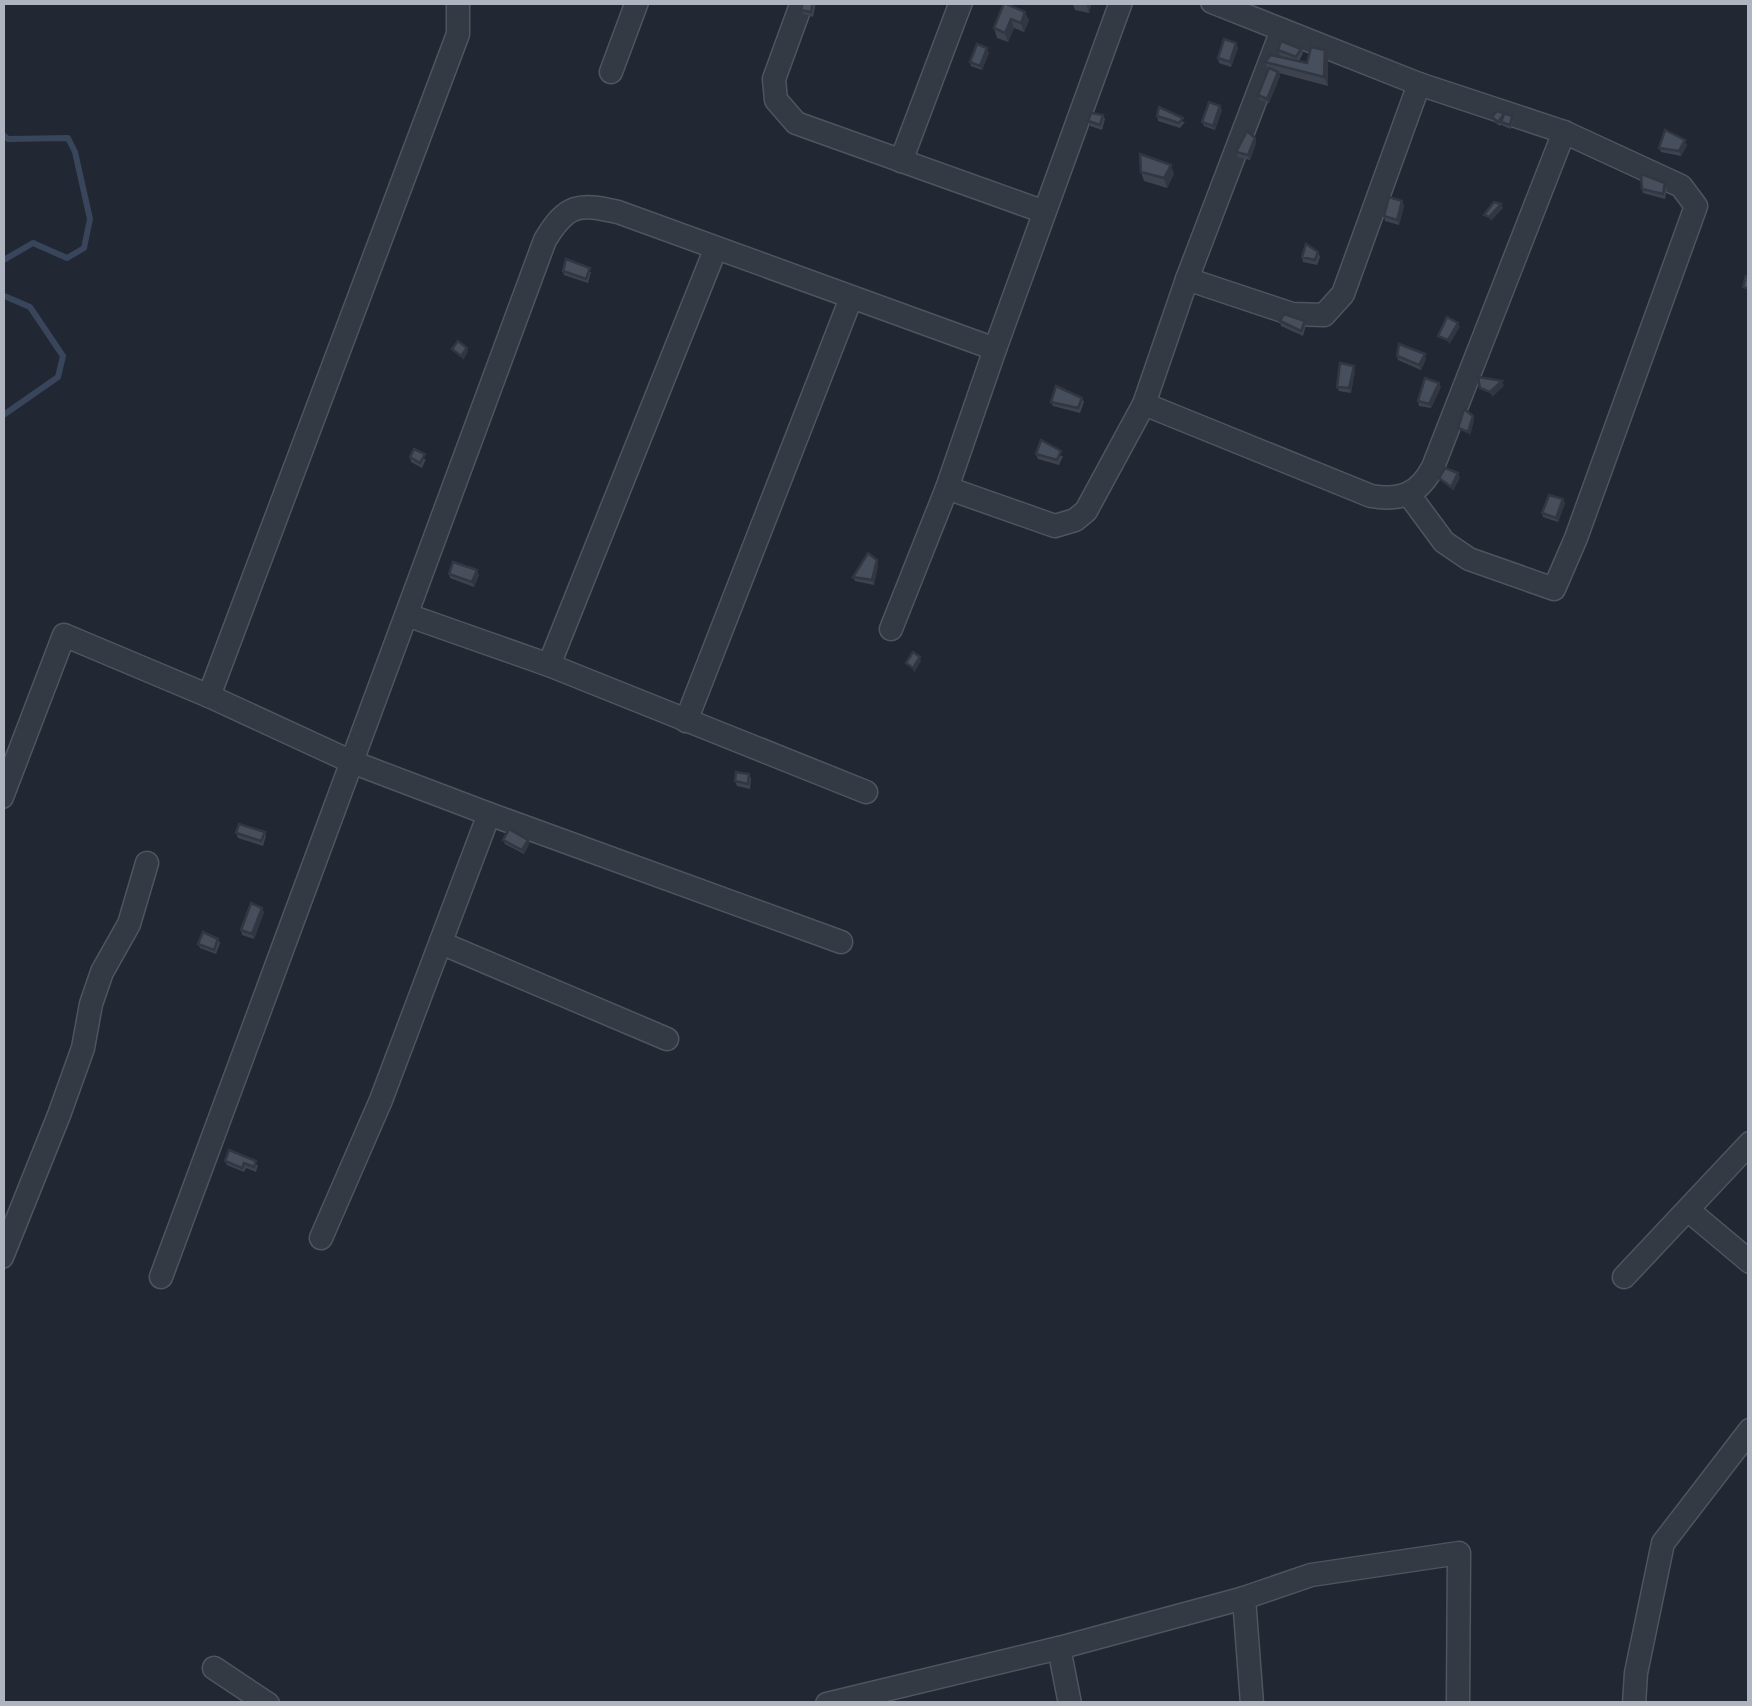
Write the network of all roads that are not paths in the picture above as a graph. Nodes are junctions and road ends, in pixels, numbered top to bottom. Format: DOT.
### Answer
graph roads {
  1 [pos="458,2"];
  2 [pos="637,2"];
  3 [pos="802,2"];
  4 [pos="960,2"];
  5 [pos="1121,2"];
  6 [pos="1212,2"];
  7 [pos="1282,30"];
  8 [pos="611,72"];
  9 [pos="1419,84"];
  10 [pos="1564,132"];
  11 [pos="902,161"];
  12 [pos="1042,211"];
  13 [pos="714,250"];
  14 [pos="1187,279"];
  15 [pos="851,298"];
  16 [pos="994,350"];
  17 [pos="1144,404"];
  18 [pos="947,488"];
  19 [pos="1410,496"];
  20 [pos="406,615"];
  21 [pos="891,629"];
  22 [pos="549,665"];
  23 [pos="209,696"];
  24 [pos="686,721"];
  25 [pos="352,762"];
  26 [pos="866,792"];
  27 [pos="2,797"];
  28 [pos="490,814"];
  29 [pos="147,863"];
  30 [pos="841,942"];
  31 [pos="441,943"];
  32 [pos="667,1039"];
  33 [pos="1750,1143"];
  34 [pos="1688,1210"];
  35 [pos="321,1238"];
  36 [pos="2,1258"];
  37 [pos="1750,1262"];
  38 [pos="160,1277"];
  39 [pos="1624,1277"];
  40 [pos="1750,1430"];
  41 [pos="1244,1598"];
  42 [pos="1059,1648"];
  43 [pos="214,1668"];
  44 [pos="268,1704"];
  45 [pos="826,1704"];
  46 [pos="1070,1704"];
  47 [pos="1252,1704"];
  48 [pos="1458,1704"];
  49 [pos="1634,1704"];
  1 -- 23 [label="street"];
  2 -- 8 [label="street"];
  3 -- 11 [label="street"];
  4 -- 11 [label="street"];
  5 -- 12 [label="street"];
  6 -- 7 [label="street"];
  7 -- 9 [label="street"];
  7 -- 14 [label="street"];
  9 -- 10 [label="street"];
  9 -- 14 [label="street"];
  10 -- 19 [label="street"];
  10 -- 19 [label="street"];
  11 -- 12 [label="street"];
  12 -- 16 [label="street"];
  13 -- 15 [label="street"];
  13 -- 20 [label="street"];
  13 -- 22 [label="street"];
  14 -- 17 [label="street"];
  15 -- 16 [label="street"];
  15 -- 24 [label="street"];
  16 -- 18 [label="street"];
  17 -- 18 [label="street"];
  17 -- 19 [label="street"];
  18 -- 21 [label="street"];
  20 -- 22 [label="street"];
  20 -- 25 [label="street"];
  22 -- 24 [label="street"];
  23 -- 25 [label="street"];
  23 -- 27 [label="street"];
  24 -- 26 [label="street"];
  25 -- 28 [label="street"];
  25 -- 38 [label="street"];
  28 -- 30 [label="street"];
  28 -- 31 [label="street"];
  29 -- 36 [label="street"];
  31 -- 32 [label="street"];
  31 -- 35 [label="street"];
  33 -- 34 [label="street"];
  34 -- 37 [label="street"];
  34 -- 39 [label="street"];
  40 -- 49 [label="street"];
  41 -- 42 [label="street"];
  41 -- 47 [label="street"];
  41 -- 48 [label="street"];
  42 -- 45 [label="street"];
  42 -- 46 [label="street"];
  43 -- 44 [label="street"];
}
